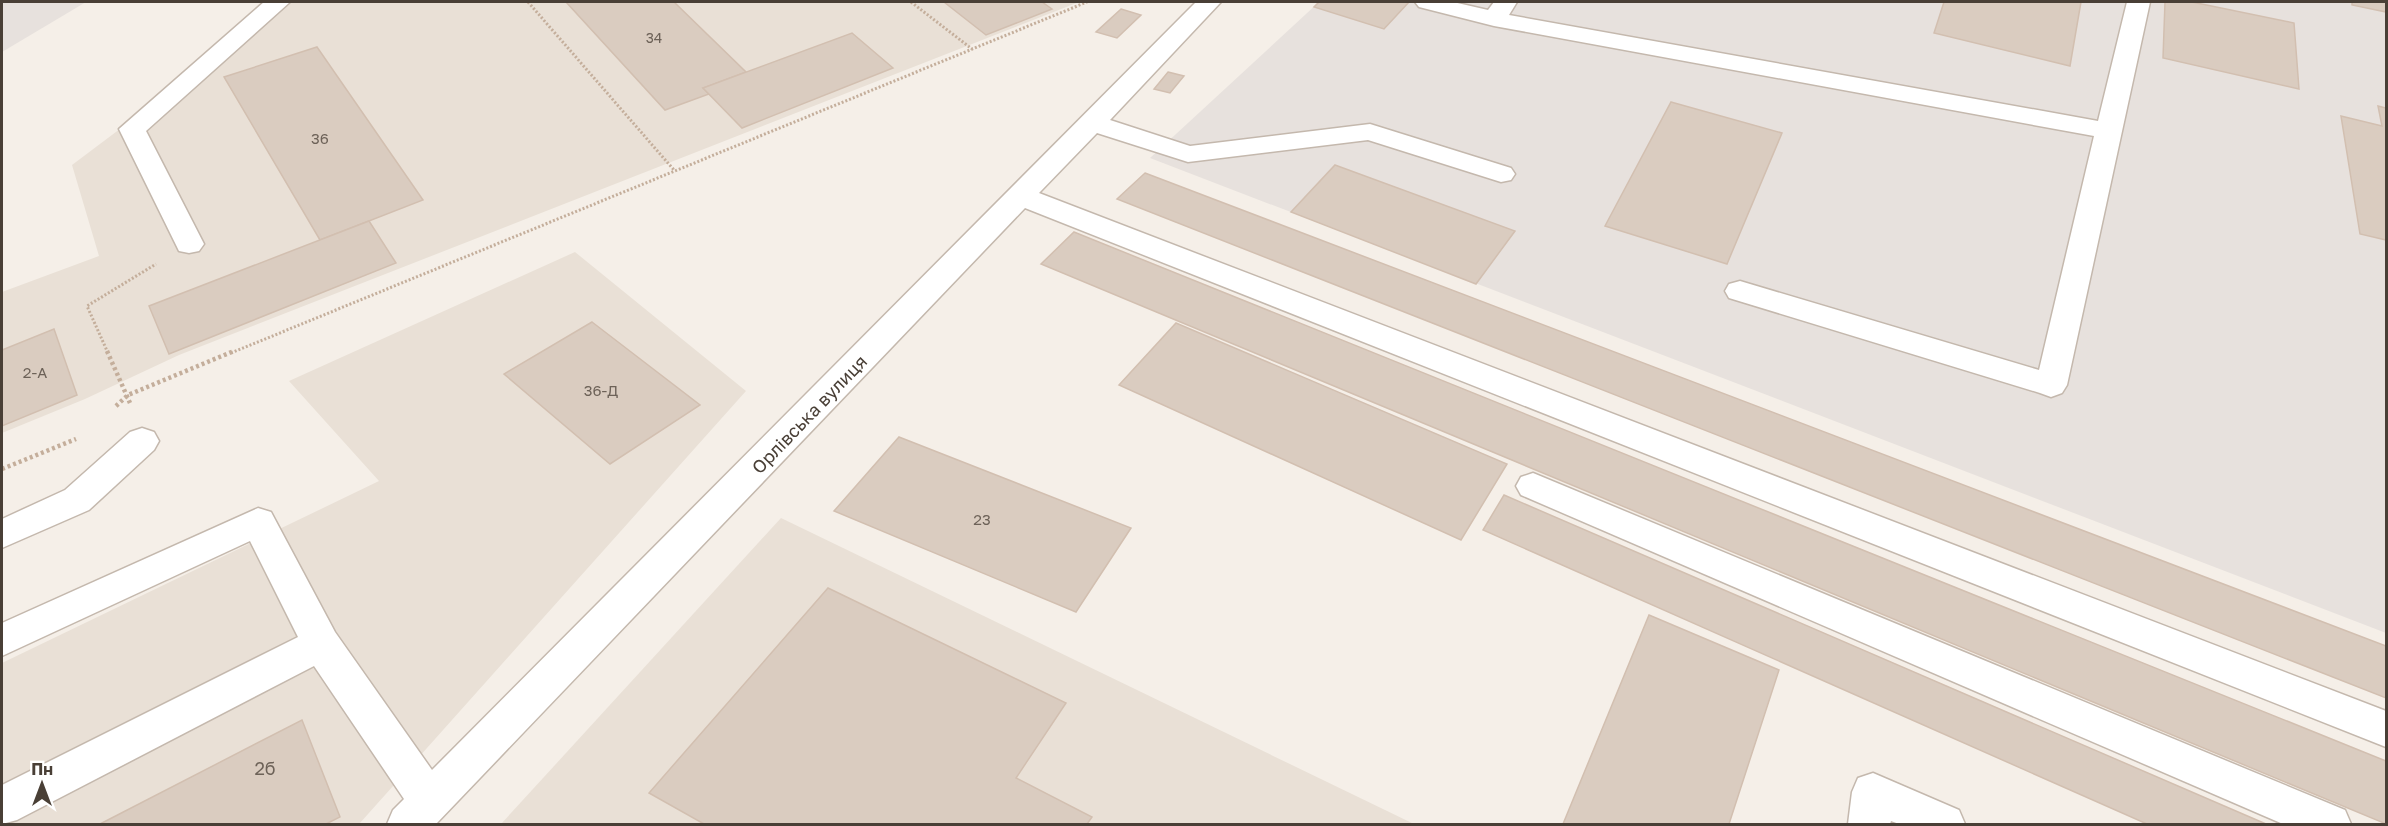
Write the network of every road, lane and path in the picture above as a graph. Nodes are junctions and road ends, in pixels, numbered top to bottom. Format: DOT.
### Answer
graph roads {
  1 [pos="278,2"];
  2 [pos="528,2"];
  3 [pos="911,2"];
  4 [pos="1087,2"];
  5 [pos="1209,2"];
  6 [pos="1427,2"];
  7 [pos="2139,2"];
  8 [pos="1500,10"];
  9 [pos="972,49"];
  10 [pos="1091,122"];
  11 [pos="2109,131"];
  12 [pos="674,171"];
  13 [pos="1501,174"];
  14 [pos="1020,196"];
  15 [pos="189,244"];
  16 [pos="1740,291"];
  17 [pos="128,395"];
  18 [pos="112,409"];
  19 [pos="79,438"];
  20 [pos="142,441"];
  21 [pos="2,469"];
  22 [pos="1533,486"];
  23 [pos="2,534"];
  24 [pos="2,640"];
  25 [pos="321,644"];
  26 [pos="2386,729"];
  27 [pos="2,806"];
  28 [pos="419,813"];
  29 [pos="1869,825"];
  30 [pos="1944,825"];
  31 [pos="2330,825"];
  1 -- 15 [label="street"];
  2 -- 12 [label="path"];
  3 -- 9 [label="path"];
  4 -- 9 [label="path"];
  5 -- 10 [label="street, Орлівська вулиця"];
  6 -- 8 [label="street"];
  7 -- 11 [label="street"];
  8 -- 11 [label="street"];
  9 -- 12 [label="path"];
  10 -- 13 [label="street"];
  10 -- 14 [label="street, Орлівська вулиця"];
  11 -- 16 [label="street"];
  12 -- 17 [label="path"];
  14 -- 26 [label="street"];
  14 -- 28 [label="street, Орлівська вулиця"];
  15 -- 17 [label="path"];
  17 -- 18 [label="path"];
  17 -- 20 [label="path"];
  19 -- 21 [label="path"];
  20 -- 23 [label="street"];
  22 -- 31 [label="street"];
  24 -- 25 [label="street"];
  25 -- 27 [label="street"];
  25 -- 28 [label="street"];
  29 -- 30 [label="street"];
}
